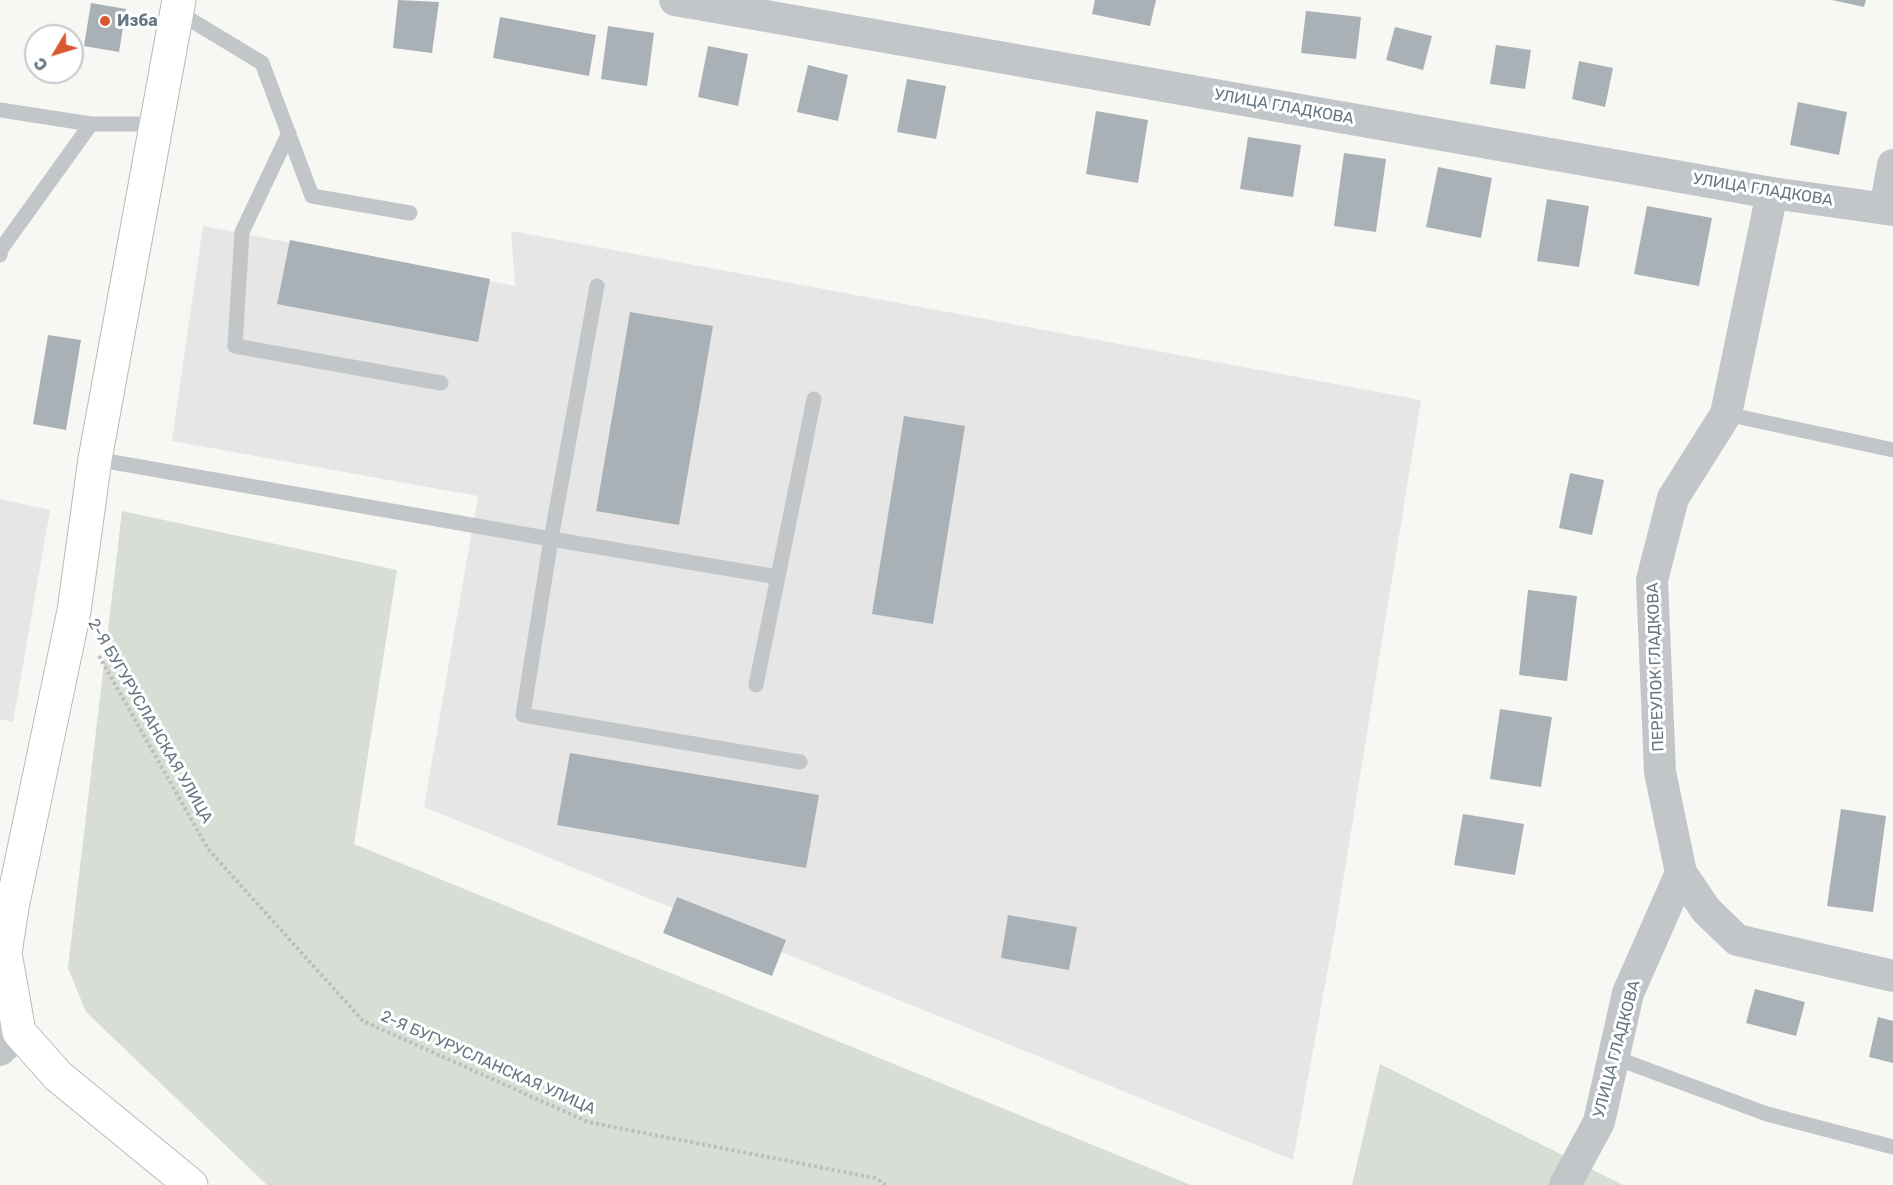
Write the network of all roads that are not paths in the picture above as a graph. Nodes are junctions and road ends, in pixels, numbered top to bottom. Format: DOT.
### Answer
graph roads {
  1 [pos="675,0"];
  2 [pos="177,4"];
  3 [pos="0,110"];
  4 [pos="91,124"];
  5 [pos="156,124"];
  6 [pos="288,133"];
  7 [pos="1893,165"];
  8 [pos="1772,193"];
  9 [pos="1889,210"];
  10 [pos="410,213"];
  11 [pos="0,255"];
  12 [pos="597,286"];
  13 [pos="441,383"];
  14 [pos="814,399"];
  15 [pos="1726,414"];
  16 [pos="1893,450"];
  17 [pos="95,459"];
  18 [pos="551,539"];
  19 [pos="778,577"];
  20 [pos="756,685"];
  21 [pos="800,762"];
  22 [pos="1681,873"];
  23 [pos="1893,976"];
  24 [pos="10,1041"];
  25 [pos="1613,1057"];
  26 [pos="1893,1148"];
  27 [pos="191,1185"];
  28 [pos="1565,1185"];
  1 -- 8 [label="street, УЛИЦА ГЛАДКОВА"];
  2 -- 5 [label="street"];
  2 -- 6 [label="lane"];
  3 -- 4 [label="lane"];
  4 -- 5 [label="lane"];
  4 -- 11 [label="lane"];
  5 -- 17 [label="street"];
  6 -- 10 [label="lane"];
  6 -- 13 [label="lane"];
  7 -- 9 [label="street"];
  8 -- 9 [label="street, УЛИЦА ГЛАДКОВА"];
  8 -- 15 [label="street, ПЕРЕУЛОК ГЛАДКОВА"];
  12 -- 18 [label="lane"];
  14 -- 19 [label="lane"];
  15 -- 16 [label="lane"];
  15 -- 22 [label="street, ПЕРЕУЛОК ГЛАДКОВА"];
  17 -- 18 [label="lane"];
  17 -- 24 [label="street"];
  18 -- 19 [label="lane"];
  18 -- 21 [label="lane"];
  19 -- 20 [label="lane"];
  22 -- 23 [label="street"];
  22 -- 25 [label="street, УЛИЦА ГЛАДКОВА"];
  24 -- 27 [label="street"];
  25 -- 26 [label="lane"];
  25 -- 28 [label="street, УЛИЦА ГЛАДКОВА"];
}
